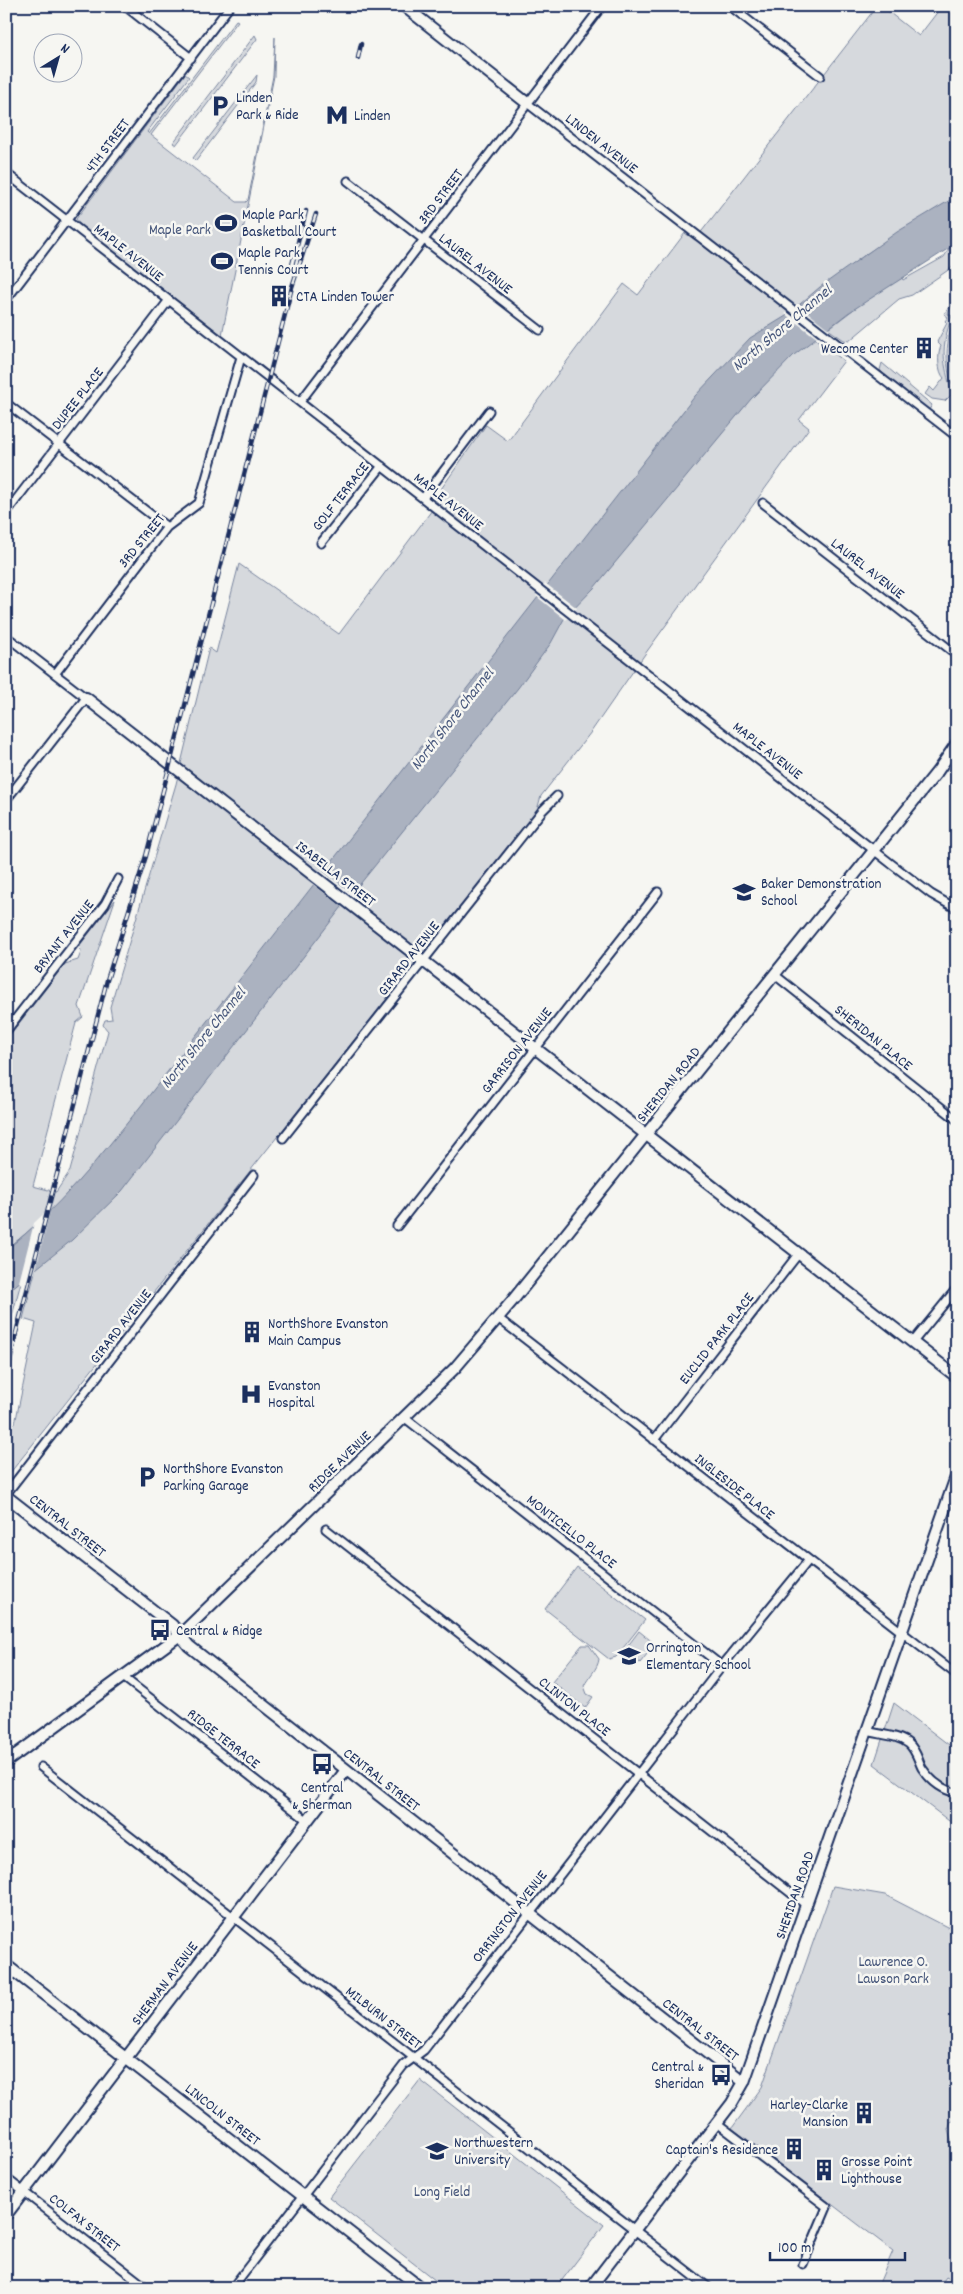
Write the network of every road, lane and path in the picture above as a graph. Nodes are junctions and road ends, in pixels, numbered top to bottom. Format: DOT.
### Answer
graph roads {
  1 [pos="125,6"];
  2 [pos="230,6"];
  3 [pos="404,6"];
  4 [pos="602,6"];
  5 [pos="730,6"];
  6 [pos="191,58"];
  7 [pos="820,76"];
  8 [pos="527,104"];
  9 [pos="6,173"];
  10 [pos="348,181"];
  11 [pos="67,220"];
  12 [pos="424,239"];
  13 [pos="6,300"];
  14 [pos="169,300"];
  15 [pos="540,330"];
  16 [pos="241,357"];
  17 [pos="6,402"];
  18 [pos="300,402"];
  19 [pos="489,411"];
  20 [pos="957,437"];
  21 [pos="59,444"];
  22 [pos="382,466"];
  23 [pos="423,498"];
  24 [pos="763,503"];
  25 [pos="6,513"];
  26 [pos="167,527"];
  27 [pos="321,543"];
  28 [pos="6,636"];
  29 [pos="957,655"];
  30 [pos="54,674"];
  31 [pos="86,698"];
  32 [pos="957,743"];
  33 [pos="557,796"];
  34 [pos="6,800"];
  35 [pos="875,850"];
  36 [pos="118,879"];
  37 [pos="658,892"];
  38 [pos="957,909"];
  39 [pos="424,960"];
  40 [pos="775,975"];
  41 [pos="6,1031"];
  42 [pos="536,1047"];
  43 [pos="957,1120"];
  44 [pos="646,1134"];
  45 [pos="283,1138"];
  46 [pos="254,1175"];
  47 [pos="397,1226"];
  48 [pos="798,1253"];
  49 [pos="957,1288"];
  50 [pos="498,1318"];
  51 [pos="913,1342"];
  52 [pos="957,1376"];
  53 [pos="405,1418"];
  54 [pos="654,1440"];
  55 [pos="957,1474"];
  56 [pos="6,1495"];
  57 [pos="326,1528"];
  58 [pos="808,1560"];
  59 [pos="902,1633"];
  60 [pos="180,1635"];
  61 [pos="722,1666"];
  62 [pos="957,1675"];
  63 [pos="123,1677"];
  64 [pos="867,1731"];
  65 [pos="6,1762"];
  66 [pos="41,1767"];
  67 [pos="346,1770"];
  68 [pos="638,1774"];
  69 [pos="956,1794"];
  70 [pos="308,1821"];
  71 [pos="806,1904"];
  72 [pos="529,1913"];
  73 [pos="234,1918"];
  74 [pos="6,1965"];
  75 [pos="127,2057"];
  76 [pos="414,2058"];
  77 [pos="744,2082"];
  78 [pos="717,2123"];
  79 [pos="6,2178"];
  80 [pos="24,2192"];
  81 [pos="303,2196"];
  82 [pos="6,2215"];
  83 [pos="635,2229"];
  84 [pos="803,2264"];
  85 [pos="147,2288"];
  86 [pos="232,2288"];
  87 [pos="420,2288"];
  88 [pos="590,2288"];
  89 [pos="710,2288"];
  1 -- 6 [label="street"];
  2 -- 6 [label="street, 4TH STREET"];
  3 -- 8 [label="street, LINDEN AVENUE"];
  4 -- 8 [label="street, 3RD STREET"];
  5 -- 7 [label="street"];
  6 -- 11 [label="street, 4TH STREET"];
  8 -- 12 [label="street, 3RD STREET"];
  8 -- 20 [label="street, LINDEN AVENUE"];
  9 -- 11 [label="street, MAPLE AVENUE"];
  10 -- 12 [label="street, LAUREL AVENUE"];
  11 -- 13 [label="street, 4TH STREET"];
  11 -- 14 [label="street, MAPLE AVENUE"];
  12 -- 15 [label="street, LAUREL AVENUE"];
  12 -- 18 [label="street, 3RD STREET"];
  14 -- 16 [label="street, MAPLE AVENUE"];
  14 -- 21 [label="street, DUPEE PLACE"];
  16 -- 18 [label="street, MAPLE AVENUE"];
  16 -- 26 [label="street, 3RD STREET"];
  17 -- 21 [label="street"];
  18 -- 22 [label="street, MAPLE AVENUE"];
  19 -- 23 [label="street"];
  21 -- 25 [label="street, DUPEE PLACE"];
  21 -- 26 [label="street"];
  22 -- 23 [label="street, MAPLE AVENUE"];
  22 -- 27 [label="street, GOLF TERRACE"];
  23 -- 35 [label="street, MAPLE AVENUE"];
  24 -- 29 [label="street, LAUREL AVENUE"];
  26 -- 30 [label="street, 3RD STREET"];
  28 -- 30 [label="street, ISABELLA STREET"];
  30 -- 31 [label="street, ISABELLA STREET"];
  31 -- 34 [label="street"];
  31 -- 39 [label="street, ISABELLA STREET"];
  32 -- 35 [label="street, SHERIDAN ROAD"];
  33 -- 39 [label="street, GIRARD AVENUE"];
  35 -- 38 [label="street, MAPLE AVENUE"];
  35 -- 40 [label="street, SHERIDAN ROAD"];
  36 -- 41 [label="street, BRYANT AVENUE"];
  37 -- 42 [label="street, GARRISON AVENUE"];
  39 -- 42 [label="street, ISABELLA STREET"];
  39 -- 45 [label="street, GIRARD AVENUE"];
  40 -- 43 [label="street, SHERIDAN PLACE"];
  40 -- 44 [label="street, SHERIDAN ROAD"];
  42 -- 44 [label="street, ISABELLA STREET"];
  42 -- 47 [label="street, GARRISON AVENUE"];
  44 -- 48 [label="street, SHERIDAN ROAD"];
  44 -- 50 [label="street, RIDGE AVENUE"];
  46 -- 56 [label="street, GIRARD AVENUE"];
  48 -- 51 [label="street, SHERIDAN ROAD"];
  48 -- 54 [label="street, EUCLID PARK PLACE"];
  49 -- 51 [label="street"];
  50 -- 53 [label="street, RIDGE AVENUE"];
  50 -- 54 [label="street, INGLESIDE PLACE"];
  51 -- 52 [label="street, SHERIDAN ROAD"];
  53 -- 60 [label="street, RIDGE AVENUE"];
  53 -- 61 [label="street, MONTICELLO PLACE"];
  54 -- 58 [label="street, INGLESIDE PLACE"];
  55 -- 59 [label="street, SHERIDAN ROAD"];
  56 -- 60 [label="street, CENTRAL STREET"];
  57 -- 68 [label="street, CLINTON PLACE"];
  58 -- 59 [label="street, INGLESIDE PLACE"];
  58 -- 61 [label="street, ORRINGTON AVENUE"];
  59 -- 62 [label="street, INGLESIDE PLACE"];
  59 -- 64 [label="street, SHERIDAN ROAD"];
  60 -- 63 [label="street, RIDGE AVENUE"];
  60 -- 67 [label="street, CENTRAL STREET"];
  61 -- 68 [label="street, ORRINGTON AVENUE"];
  63 -- 65 [label="street, RIDGE AVENUE"];
  63 -- 70 [label="street, RIDGE TERRACE"];
  64 -- 69 [label="street"];
  64 -- 71 [label="street, SHERIDAN ROAD"];
  66 -- 73 [label="street, MILBURN STREET"];
  67 -- 70 [label="street, SHERMAN AVENUE"];
  67 -- 72 [label="street, CENTRAL STREET"];
  68 -- 71 [label="street, CLINTON PLACE"];
  68 -- 72 [label="street, ORRINGTON AVENUE"];
  70 -- 73 [label="street, SHERMAN AVENUE"];
  71 -- 77 [label="street, SHERIDAN ROAD"];
  72 -- 76 [label="street, ORRINGTON AVENUE"];
  72 -- 77 [label="street, CENTRAL STREET"];
  73 -- 75 [label="street, SHERMAN AVENUE"];
  73 -- 76 [label="street, MILBURN STREET"];
  74 -- 75 [label="street, LINCOLN STREET"];
  75 -- 80 [label="street, SHERMAN AVENUE"];
  75 -- 81 [label="street, LINCOLN STREET"];
  76 -- 81 [label="street, ORRINGTON AVENUE"];
  76 -- 83 [label="street, MILBURN STREET"];
  77 -- 78 [label="street, SHERIDAN ROAD"];
  78 -- 83 [label="street, SHERIDAN ROAD"];
  78 -- 84 [label="street"];
  79 -- 80 [label="street, COLFAX STREET"];
  80 -- 82 [label="street, SHERMAN AVENUE"];
  80 -- 85 [label="street, COLFAX STREET"];
  81 -- 86 [label="street, ORRINGTON AVENUE"];
  81 -- 87 [label="street, LINCOLN STREET"];
  83 -- 88 [label="street, SHERIDAN ROAD"];
  83 -- 89 [label="street, MILBURN STREET"];
}
